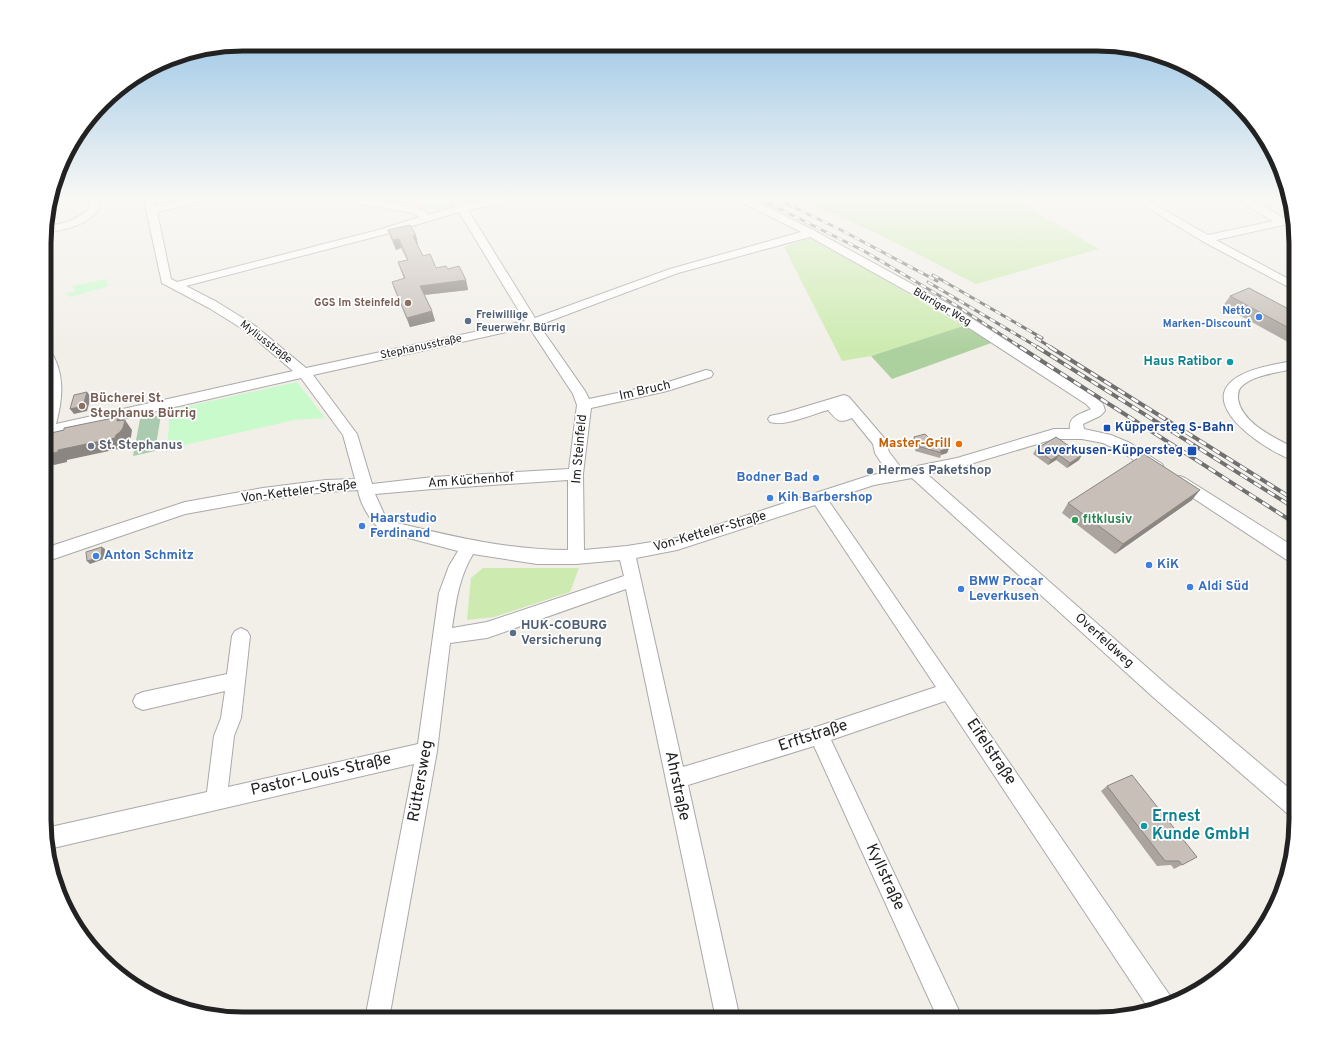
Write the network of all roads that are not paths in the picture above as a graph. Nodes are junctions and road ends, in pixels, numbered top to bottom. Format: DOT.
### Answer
graph roads {
  1 [pos="159,250"];
  2 [pos="311,250"];
  3 [pos="487,250"];
  4 [pos="751,250"];
  5 [pos="841,250"];
  6 [pos="1225,250"];
  7 [pos="1289,284"];
  8 [pos="174,286"];
  9 [pos="532,323"];
  10 [pos="51,363"];
  11 [pos="1289,366"];
  12 [pos="304,373"];
  13 [pos="706,374"];
  14 [pos="584,405"];
  15 [pos="51,413"];
  16 [pos="775,419"];
  17 [pos="51,432"];
  18 [pos="1077,433"];
  19 [pos="1289,452"];
  20 [pos="906,473"];
  21 [pos="576,474"];
  22 [pos="364,487"];
  23 [pos="820,499"];
  24 [pos="469,547"];
  25 [pos="51,553"];
  26 [pos="627,553"];
  27 [pos="1289,553"];
  28 [pos="576,557"];
  29 [pos="633,580"];
  30 [pos="241,636"];
  31 [pos="441,637"];
  32 [pos="236,680"];
  33 [pos="950,691"];
  34 [pos="143,701"];
  35 [pos="819,735"];
  36 [pos="427,751"];
  37 [pos="676,779"];
  38 [pos="216,799"];
  39 [pos="1289,802"];
  40 [pos="52,838"];
  41 [pos="1159,1002"];
  42 [pos="378,1012"];
  43 [pos="726,1012"];
  44 [pos="948,1012"];
  1 -- 8 [label="street"];
  2 -- 8 [label="street"];
  3 -- 9 [label="street, Im Steinfeld"];
  4 -- 9 [label="street, Stephanusstraße"];
  5 -- 18 [label="street, Bürriger Weg"];
  6 -- 7 [label="street"];
  8 -- 12 [label="street, Myliusstraße"];
  9 -- 12 [label="street, Stephanusstraße"];
  9 -- 14 [label="street, Im Steinfeld"];
  10 -- 15 [label="street"];
  11 -- 19 [label="street"];
  12 -- 17 [label="street, Stephanusstraße"];
  12 -- 22 [label="street, Myliusstraße"];
  13 -- 14 [label="street, Im Bruch"];
  14 -- 21 [label="street, Im Steinfeld"];
  16 -- 20 [label="street, Overfeldweg"];
  18 -- 20 [label="street, Von-Ketteler-Straße"];
  18 -- 27 [label="street, Von-Ketteler-Straße"];
  20 -- 23 [label="street, Von-Ketteler-Straße"];
  20 -- 39 [label="street, Overfeldweg"];
  21 -- 22 [label="street, Am Küchenhof"];
  21 -- 28 [label="street, Im Steinfeld"];
  22 -- 24 [label="street, Von-Ketteler-Straße"];
  22 -- 25 [label="street, Von-Ketteler-Straße"];
  23 -- 26 [label="street, Von-Ketteler-Straße"];
  23 -- 33 [label="street, Eifelstraße"];
  24 -- 28 [label="street, Von-Ketteler-Straße"];
  24 -- 31 [label="street, Rüttersweg"];
  26 -- 28 [label="street, Von-Ketteler-Straße"];
  26 -- 29 [label="street, Ahrstraße"];
  29 -- 31 [label="street"];
  29 -- 37 [label="street, Ahrstraße"];
  30 -- 32 [label="street"];
  31 -- 36 [label="street, Rüttersweg"];
  32 -- 34 [label="street"];
  32 -- 38 [label="street"];
  33 -- 35 [label="street, Erftstraße"];
  33 -- 41 [label="street, Eifelstraße"];
  35 -- 37 [label="street, Erftstraße"];
  35 -- 44 [label="street, Kyllstraße"];
  36 -- 38 [label="street, Pastor-Louis-Straße"];
  36 -- 42 [label="street, Rüttersweg"];
  37 -- 43 [label="street, Ahrstraße"];
  38 -- 40 [label="street, Pastor-Louis-Straße"];
}
